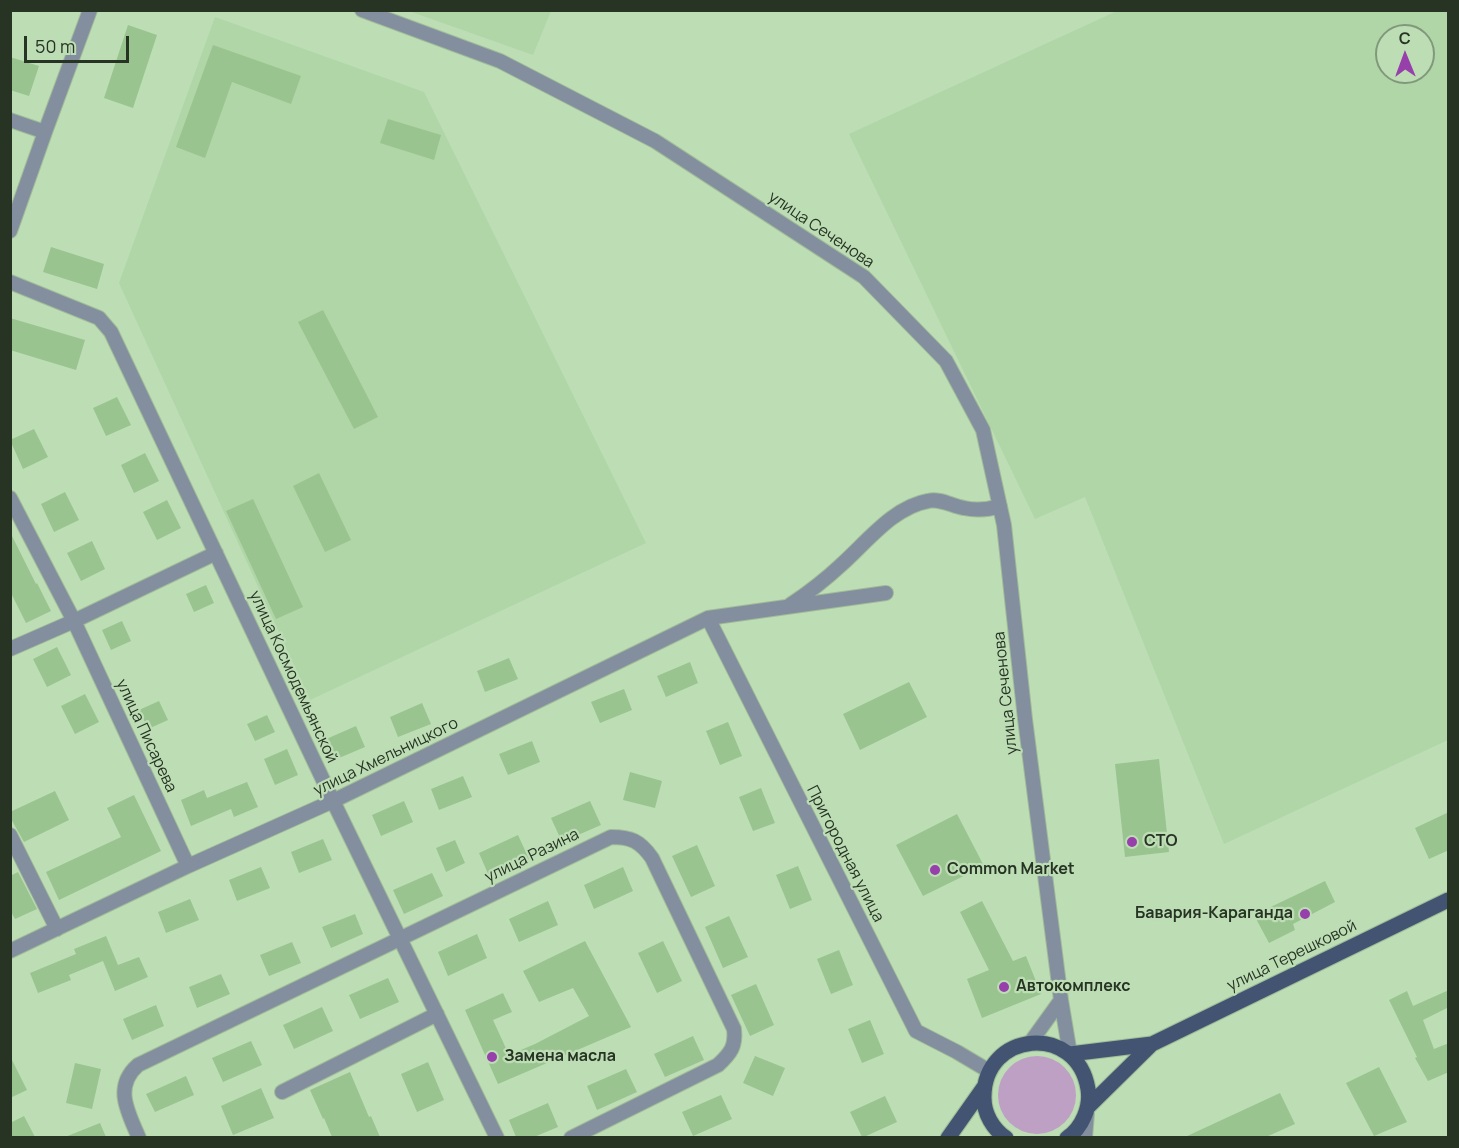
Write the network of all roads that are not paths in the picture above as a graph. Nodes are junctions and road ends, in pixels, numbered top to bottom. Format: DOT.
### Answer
graph roads {
  1 [pos="90,10"];
  2 [pos="362,10"];
  3 [pos="10,120"];
  4 [pos="45,132"];
  5 [pos="10,231"];
  6 [pos="10,282"];
  7 [pos="10,498"];
  8 [pos="1000,506"];
  9 [pos="216,553"];
  10 [pos="886,593"];
  11 [pos="786,608"];
  12 [pos="708,618"];
  13 [pos="74,621"];
  14 [pos="10,649"];
  15 [pos="333,801"];
  16 [pos="10,835"];
  17 [pos="188,866"];
  18 [pos="1449,900"];
  19 [pos="57,929"];
  20 [pos="399,938"];
  21 [pos="10,951"];
  22 [pos="1060,1000"];
  23 [pos="437,1014"];
  24 [pos="1030,1042"];
  25 [pos="1152,1044"];
  26 [pos="1070,1054"];
  27 [pos="989,1071"];
  28 [pos="984,1087"];
  29 [pos="282,1092"];
  30 [pos="1087,1108"];
  31 [pos="139,1137"];
  32 [pos="497,1137"];
  33 [pos="571,1137"];
  34 [pos="948,1137"];
  35 [pos="1006,1137"];
  36 [pos="1067,1137"];
  37 [pos="1085,1137"];
  1 -- 4 [label="street"];
  2 -- 8 [label="street, улица Сеченова"];
  3 -- 4 [label="street"];
  4 -- 5 [label="street"];
  6 -- 9 [label="street, улица Космодемьянской"];
  7 -- 13 [label="street, улица Писарева"];
  8 -- 11 [label="street"];
  8 -- 22 [label="street, улица Сеченова"];
  9 -- 13 [label="street"];
  9 -- 15 [label="street, улица Космодемьянской"];
  10 -- 11 [label="street, улица Хмельницкого"];
  11 -- 12 [label="street, улица Хмельницкого"];
  12 -- 15 [label="street, улица Хмельницкого"];
  12 -- 27 [label="street, Пригородная улица"];
  13 -- 14 [label="street"];
  13 -- 17 [label="street, улица Писарева"];
  15 -- 17 [label="street, улица Хмельницкого"];
  15 -- 20 [label="street, улица Космодемьянской"];
  16 -- 19 [label="street"];
  17 -- 19 [label="street, улица Хмельницкого"];
  18 -- 25 [label="main road, улица Терешковой"];
  19 -- 21 [label="street, улица Хмельницкого"];
  20 -- 23 [label="street, улица Космодемьянской"];
  20 -- 31 [label="street, улица Разина"];
  20 -- 33 [label="street, улица Разина"];
  22 -- 24 [label="street"];
  22 -- 26 [label="street, улица Сеченова"];
  23 -- 29 [label="street"];
  23 -- 32 [label="street, улица Космодемьянской"];
  24 -- 26 [label="main road, улица Терешковой"];
  24 -- 27 [label="main road"];
  25 -- 26 [label="main road, улица Терешковой"];
  25 -- 30 [label="main road, улица Терешковой"];
  26 -- 30 [label="main road"];
  27 -- 28 [label="main road"];
  28 -- 34 [label="main road"];
  28 -- 35 [label="main road"];
  30 -- 36 [label="main road, улица Терешковой"];
  30 -- 37 [label="street"];
}
